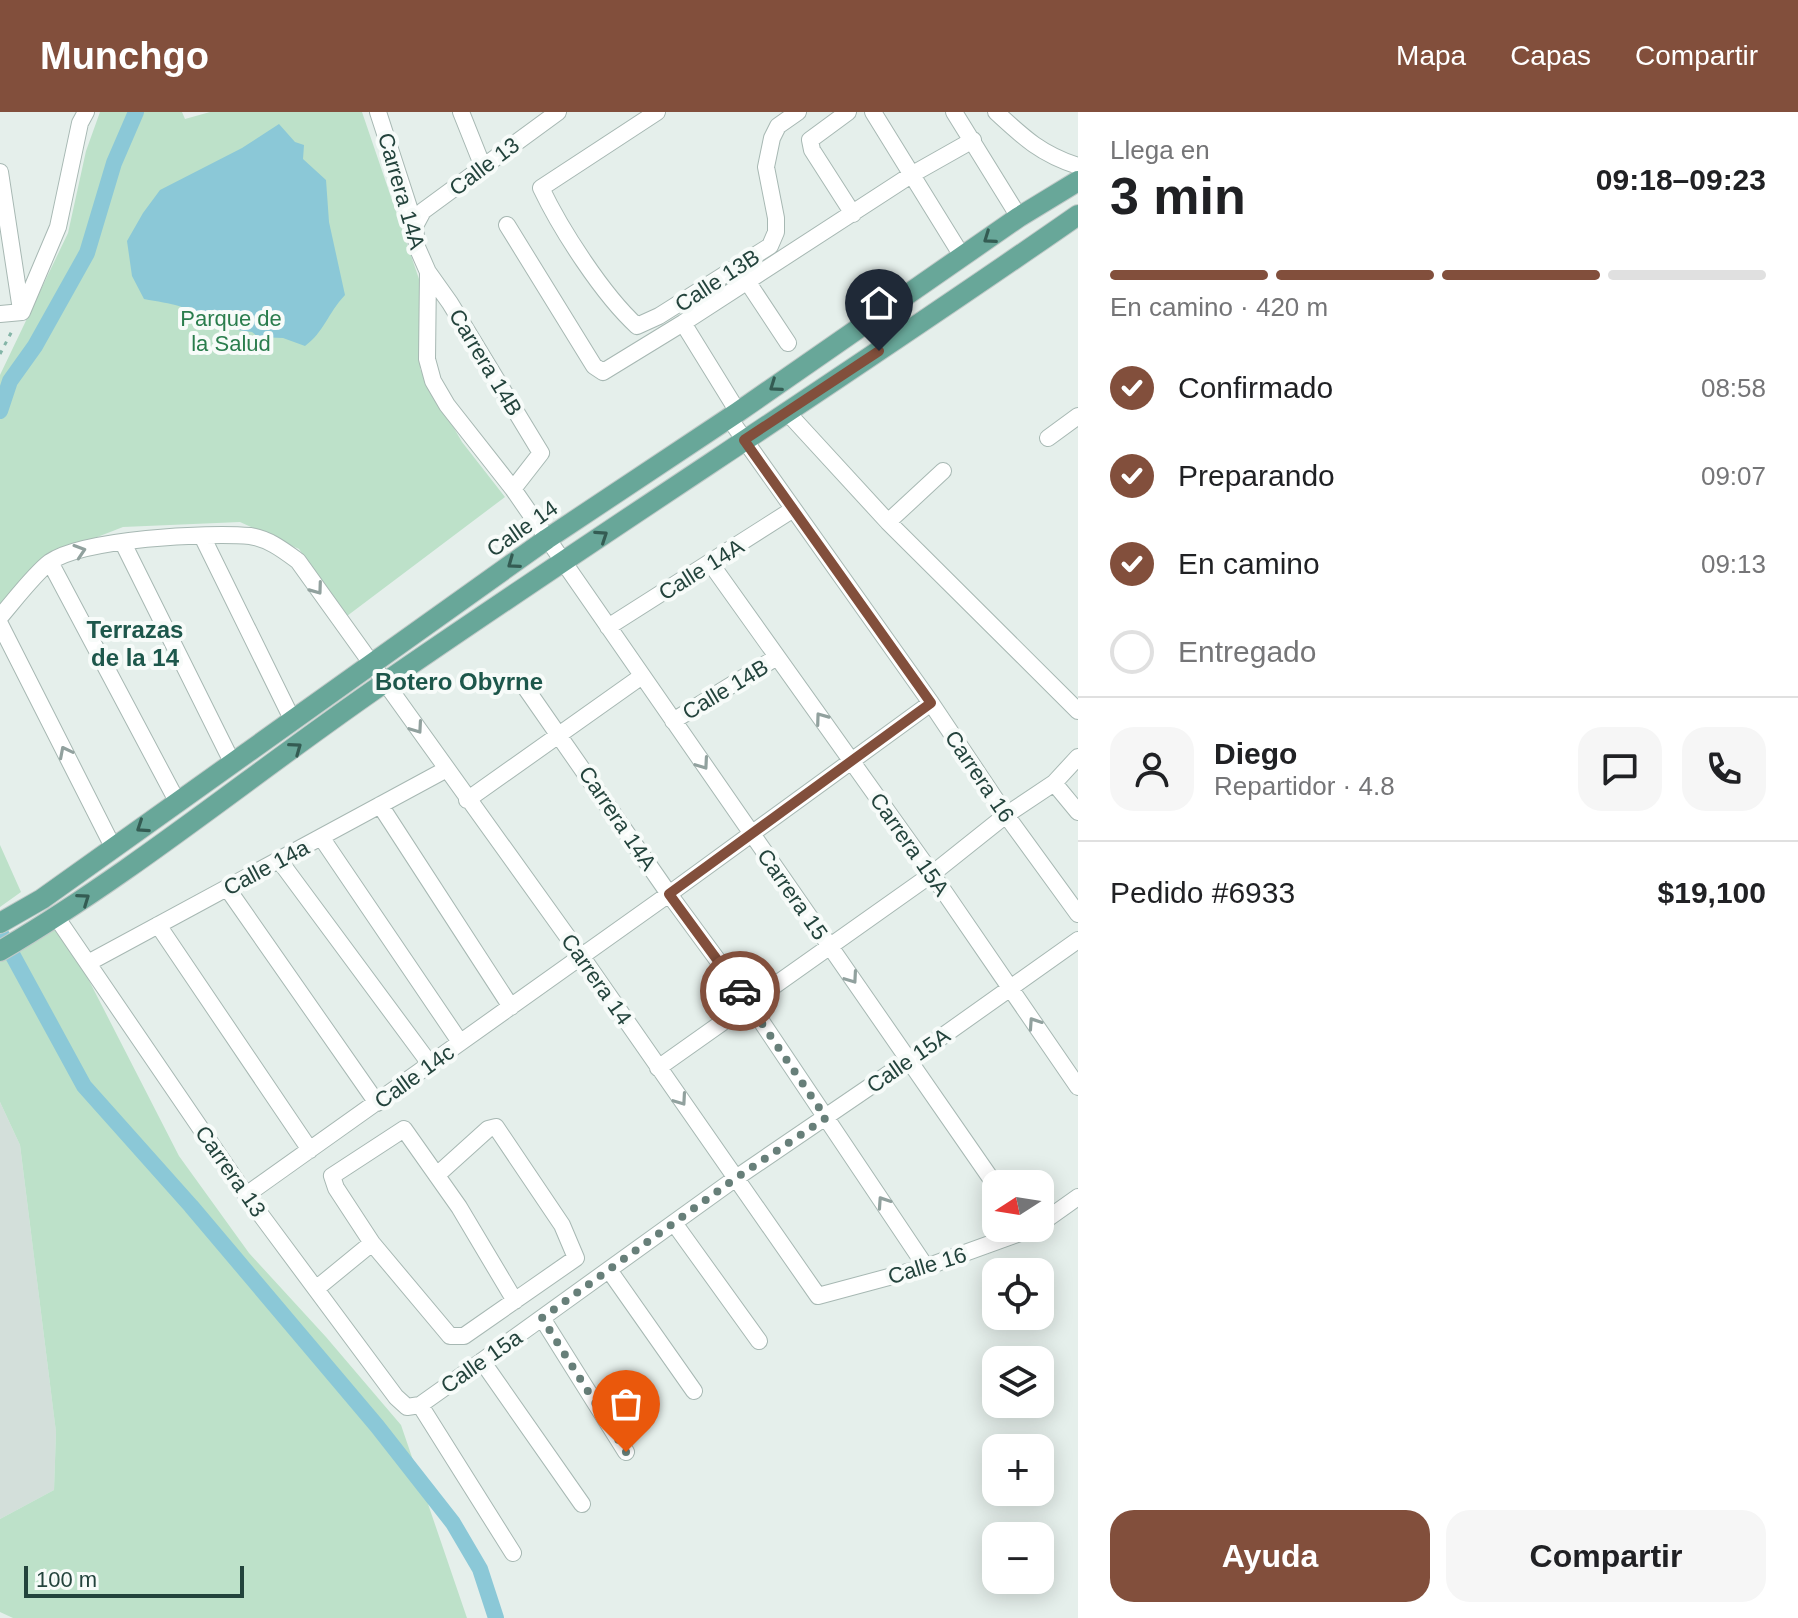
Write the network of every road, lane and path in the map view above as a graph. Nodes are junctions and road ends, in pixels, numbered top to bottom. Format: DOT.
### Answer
graph roads {
  1 [pos="86,112"];
  2 [pos="378,112"];
  3 [pos="461,112"];
  4 [pos="558,112"];
  5 [pos="657,112"];
  6 [pos="798,112"];
  7 [pos="848,112"];
  8 [pos="873,112"];
  9 [pos="954,112"];
  10 [pos="996,112"];
  11 [pos="540,118"];
  12 [pos="973,140"];
  13 [pos="1078,166"];
  14 [pos="483,167"];
  15 [pos="0,172"];
  16 [pos="911,175"];
  17 [pos="1078,181"];
  18 [pos="853,214"];
  19 [pos="1078,215"];
  20 [pos="1019,217"];
  21 [pos="507,225"];
  22 [pos="415,226"];
  23 [pos="962,256"];
  24 [pos="428,272"];
  25 [pos="747,281"];
  26 [pos="450,303"];
  27 [pos="427,310"];
  28 [pos="22,312"];
  29 [pos="0,314"];
  30 [pos="683,323"];
  31 [pos="788,343"];
  32 [pos="0,354"];
  33 [pos="786,411"];
  34 [pos="734,415"];
  35 [pos="1078,416"];
  36 [pos="1048,438"];
  37 [pos="744,440"];
  38 [pos="943,471"];
  39 [pos="513,489"];
  40 [pos="792,510"];
  41 [pos="888,522"];
  42 [pos="202,536"];
  43 [pos="547,539"];
  44 [pos="123,543"];
  45 [pos="50,562"];
  46 [pos="563,562"];
  47 [pos="711,564"];
  48 [pos="0,617"];
  49 [pos="0,624"];
  50 [pos="608,627"];
  51 [pos="777,657"];
  52 [pos="372,664"];
  53 [pos="642,676"];
  54 [pos="384,683"];
  55 [pos="525,687"];
  56 [pos="931,703"];
  57 [pos="1078,711"];
  58 [pos="292,719"];
  59 [pos="673,721"];
  60 [pos="560,733"];
  61 [pos="1078,757"];
  62 [pos="851,760"];
  63 [pos="232,762"];
  64 [pos="445,770"];
  65 [pos="1054,783"];
  66 [pos="467,800"];
  67 [pos="178,803"];
  68 [pos="380,805"];
  69 [pos="1078,812"];
  70 [pos="1006,815"];
  71 [pos="752,834"];
  72 [pos="321,837"];
  73 [pos="113,847"];
  74 [pos="279,860"];
  75 [pos="932,874"];
  76 [pos="227,888"];
  77 [pos="669,894"];
  78 [pos="1078,914"];
  79 [pos="57,918"];
  80 [pos="4,921"];
  81 [pos="158,925"];
  82 [pos="1078,940"];
  83 [pos="830,946"];
  84 [pos="0,951"];
  85 [pos="582,957"];
  86 [pos="88,963"];
  87 [pos="1011,988"];
  88 [pos="749,1003"];
  89 [pos="511,1007"];
  90 [pos="460,1042"];
  91 [pos="909,1060"];
  92 [pos="430,1064"];
  93 [pos="658,1068"];
  94 [pos="1078,1087"];
  95 [pos="377,1103"];
  96 [pos="826,1118"];
  97 [pos="310,1150"];
  98 [pos="985,1170"];
  99 [pos="437,1175"];
  100 [pos="736,1178"];
  101 [pos="246,1195"];
  102 [pos="1078,1197"];
  103 [pos="1054,1213"];
  104 [pos="674,1223"];
  105 [pos="994,1242"];
  106 [pos="372,1243"];
  107 [pos="926,1267"];
  108 [pos="609,1270"];
  109 [pos="317,1288"];
  110 [pos="818,1296"];
  111 [pos="515,1301"];
  112 [pos="542,1318"];
  113 [pos="759,1341"];
  114 [pos="482,1361"];
  115 [pos="694,1391"];
  116 [pos="420,1405"];
  117 [pos="626,1452"];
  118 [pos="582,1504"];
  119 [pos="513,1553"];
  1 -- 28 [label="street"];
  2 -- 22 [label="street, Carrera 14A"];
  3 -- 14 [label="street"];
  4 -- 11 [label="street, Calle 13"];
  5 -- 6 [label="street, Calle 13B"];
  7 -- 18 [label="street"];
  8 -- 16 [label="street"];
  9 -- 12 [label="street"];
  10 -- 13 [label="street"];
  11 -- 14 [label="street, Calle 13"];
  12 -- 16 [label="street"];
  12 -- 20 [label="street"];
  14 -- 22 [label="street, Calle 13"];
  15 -- 28 [label="street"];
  16 -- 18 [label="street"];
  16 -- 23 [label="street"];
  17 -- 20 [label="main road, Calle 14"];
  18 -- 25 [label="street"];
  19 -- 33 [label="main road"];
  20 -- 23 [label="main road, Calle 14, one-way"];
  21 -- 30 [label="street"];
  22 -- 24 [label="street, Carrera 14A"];
  23 -- 34 [label="main road, Calle 14, one-way"];
  24 -- 26 [label="street, Carrera 14B"];
  24 -- 27 [label="street, Carrera 14A"];
  25 -- 30 [label="street"];
  25 -- 31 [label="street"];
  26 -- 27 [label="street"];
  26 -- 39 [label="street, Carrera 14B"];
  27 -- 39 [label="street, Carrera 14A"];
  28 -- 29 [label="street"];
  28 -- 32 [label="path"];
  30 -- 34 [label="street, Carrera 16"];
  33 -- 37 [label="main road"];
  33 -- 41 [label="street"];
  34 -- 37 [label="street, Carrera 16"];
  34 -- 43 [label="main road, Calle 14"];
  35 -- 36 [label="street"];
  37 -- 40 [label="street, Carrera 16"];
  46 -- 37 [label="main road, one-way"];
  38 -- 41 [label="street"];
  39 -- 43 [label="street, Carrera 14A"];
  40 -- 47 [label="street, Calle 14A"];
  40 -- 56 [label="street, Carrera 16"];
  41 -- 57 [label="street"];
  42 -- 44 [label="street, Carrera 14"];
  42 -- 52 [label="street, Carrera 14, one-way"];
  42 -- 58 [label="street"];
  43 -- 46 [label="street, Carrera 14A"];
  43 -- 52 [label="main road, Calle 14, one-way"];
  45 -- 44 [label="street, Carrera 14, one-way"];
  44 -- 63 [label="street"];
  45 -- 48 [label="street"];
  45 -- 67 [label="street"];
  46 -- 50 [label="street, Carrera 15"];
  46 -- 54 [label="main road"];
  47 -- 50 [label="street, Calle 14A"];
  47 -- 51 [label="street, Carrera 15A"];
  73 -- 49 [label="street, one-way"];
  50 -- 53 [label="street, Carrera 15"];
  51 -- 59 [label="street, Calle 14B"];
  62 -- 51 [label="street, Carrera 15A, one-way"];
  52 -- 54 [label="street, Carrera 14"];
  52 -- 58 [label="main road, Calle 14"];
  53 -- 59 [label="street, Carrera 15"];
  53 -- 60 [label="street"];
  54 -- 64 [label="street, Carrera 14, one-way"];
  79 -- 54 [label="main road, one-way"];
  55 -- 60 [label="street, Carrera 14A"];
  56 -- 62 [label="street"];
  56 -- 70 [label="street, Carrera 16"];
  58 -- 63 [label="main road, Calle 14"];
  59 -- 71 [label="street, Carrera 15, one-way"];
  60 -- 66 [label="street"];
  60 -- 77 [label="street, Carrera 14A"];
  61 -- 65 [label="street"];
  62 -- 71 [label="street"];
  62 -- 75 [label="street, Carrera 15A"];
  63 -- 67 [label="main road, Calle 14"];
  64 -- 66 [label="street, Carrera 14"];
  64 -- 68 [label="street, Calle 14a"];
  65 -- 69 [label="street"];
  65 -- 70 [label="street"];
  66 -- 85 [label="street, Carrera 14"];
  67 -- 73 [label="main road, Calle 14, one-way"];
  68 -- 72 [label="street, Calle 14a"];
  68 -- 89 [label="street"];
  70 -- 75 [label="street"];
  70 -- 78 [label="street, Carrera 16"];
  71 -- 77 [label="street"];
  71 -- 83 [label="street, Carrera 15"];
  72 -- 74 [label="street, Calle 14a"];
  72 -- 90 [label="street"];
  73 -- 80 [label="main road, Calle 14"];
  74 -- 76 [label="street, Calle 14a"];
  74 -- 92 [label="street"];
  75 -- 83 [label="street"];
  75 -- 87 [label="street, Carrera 15A"];
  76 -- 81 [label="street, Calle 14a"];
  76 -- 95 [label="street"];
  77 -- 85 [label="street"];
  77 -- 88 [label="street, Carrera 14A"];
  79 -- 84 [label="main road"];
  79 -- 86 [label="street, Carrera 13"];
  81 -- 86 [label="street, Calle 14a"];
  81 -- 97 [label="street"];
  82 -- 87 [label="street, Calle 15A"];
  83 -- 88 [label="street"];
  83 -- 91 [label="street, Carrera 15, one-way"];
  85 -- 89 [label="street, Calle 14c"];
  85 -- 93 [label="street, Carrera 14"];
  86 -- 101 [label="street, Carrera 13"];
  87 -- 91 [label="street, Calle 15A"];
  94 -- 87 [label="street, Carrera 15A, one-way"];
  88 -- 93 [label="street"];
  88 -- 96 [label="street, Carrera 14A"];
  89 -- 90 [label="street, Calle 14c"];
  90 -- 92 [label="street, Calle 14c"];
  91 -- 96 [label="street, Calle 15A"];
  91 -- 98 [label="street, Carrera 15"];
  92 -- 95 [label="street, Calle 14c"];
  93 -- 100 [label="street, Carrera 14, one-way"];
  95 -- 97 [label="street, Calle 14c"];
  96 -- 100 [label="street, Calle 15A"];
  107 -- 96 [label="street, Carrera 14A, one-way"];
  97 -- 101 [label="street, Calle 14c"];
  99 -- 106 [label="street"];
  99 -- 111 [label="street"];
  99 -- 111 [label="street"];
  100 -- 104 [label="street, Calle 15a"];
  100 -- 110 [label="street, Carrera 14"];
  101 -- 109 [label="street, Carrera 13"];
  102 -- 103 [label="street, Calle 16"];
  104 -- 108 [label="street, Calle 15a"];
  104 -- 113 [label="street"];
  105 -- 107 [label="street, Calle 16"];
  106 -- 109 [label="street"];
  106 -- 111 [label="street"];
  107 -- 110 [label="street, Calle 16"];
  108 -- 112 [label="street, Calle 15a"];
  108 -- 115 [label="street"];
  109 -- 116 [label="street, Carrera 13"];
  112 -- 114 [label="street, Calle 15a"];
  112 -- 117 [label="street"];
  114 -- 116 [label="street, Calle 15a"];
  114 -- 118 [label="street"];
  116 -- 119 [label="street"];
}
